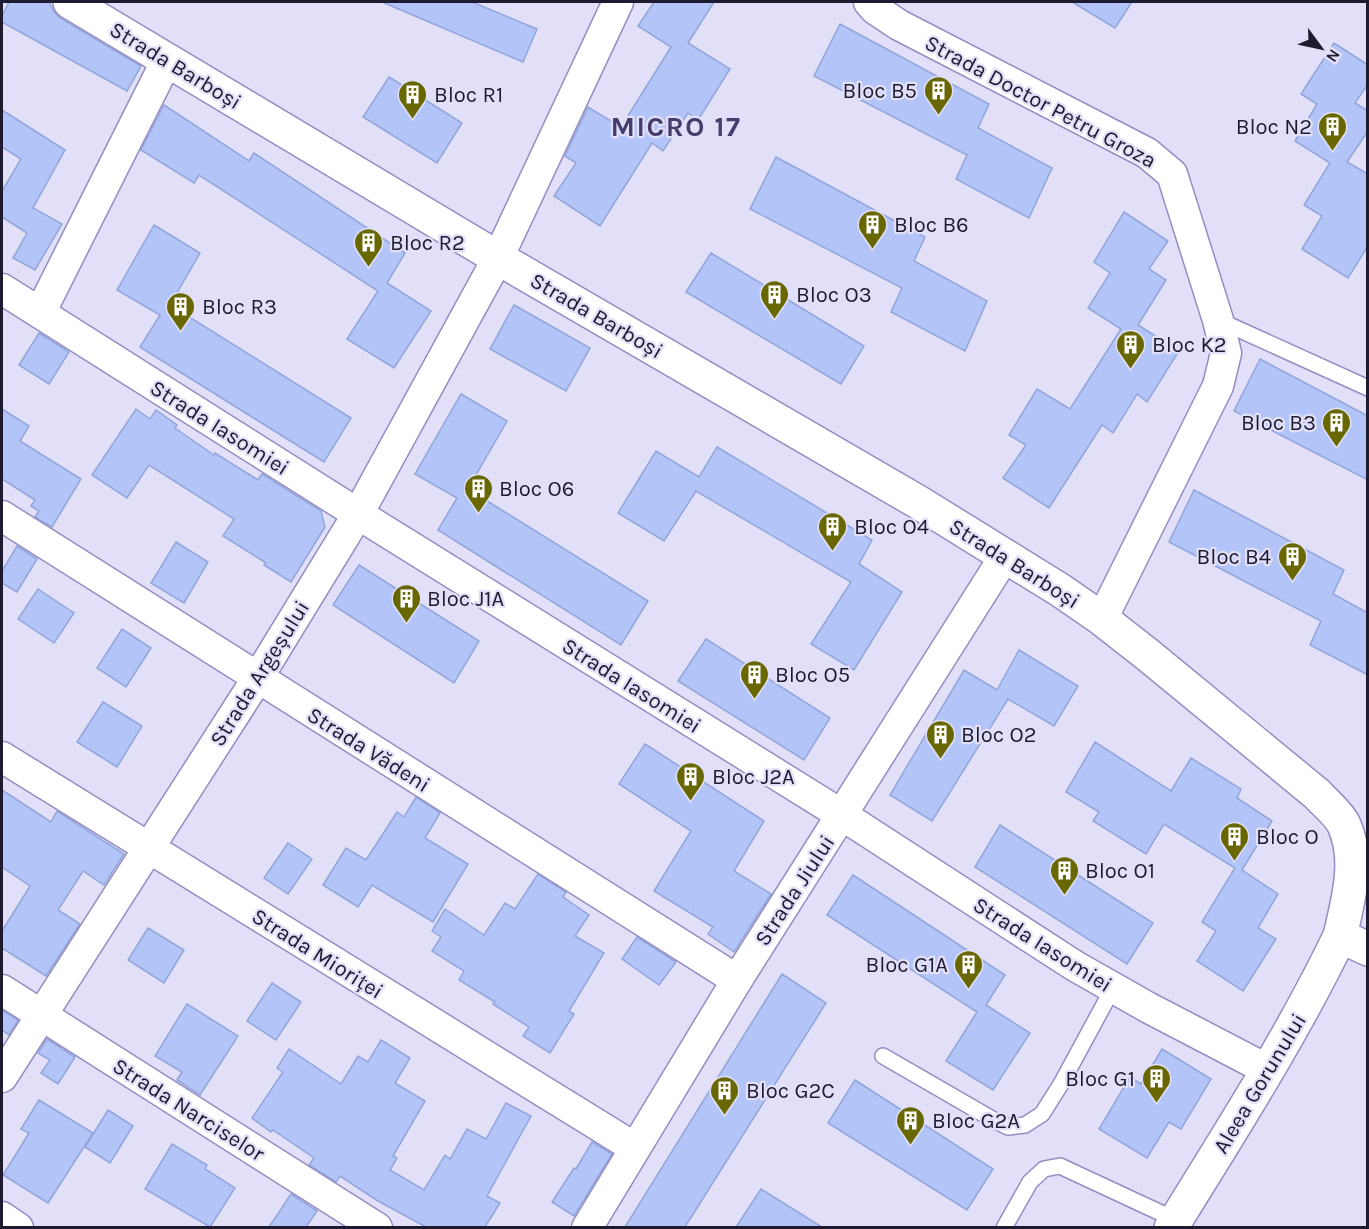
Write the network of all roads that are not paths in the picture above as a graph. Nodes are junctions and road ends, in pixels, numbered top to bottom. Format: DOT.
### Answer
graph roads {
  1 [pos="70,2"];
  2 [pos="618,2"];
  3 [pos="869,2"];
  4 [pos="167,60"];
  5 [pos="498,258"];
  6 [pos="2,290"];
  7 [pos="40,314"];
  8 [pos="1218,320"];
  9 [pos="1368,388"];
  10 [pos="357,514"];
  11 [pos="2,516"];
  12 [pos="1005,556"];
  13 [pos="1102,619"];
  14 [pos="257,679"];
  15 [pos="2,757"];
  16 [pos="842,815"];
  17 [pos="1359,847"];
  18 [pos="148,848"];
  19 [pos="1354,942"];
  20 [pos="737,980"];
  21 [pos="1113,988"];
  22 [pos="2,990"];
  23 [pos="40,1015"];
  24 [pos="884,1056"];
  25 [pos="1268,1070"];
  26 [pos="2,1077"];
  27 [pos="635,1148"];
  28 [pos="2,1217"];
  29 [pos="1174,1223"];
  30 [pos="18,1227"];
  31 [pos="377,1227"];
  32 [pos="587,1227"];
  33 [pos="1004,1227"];
  1 -- 4 [label="street, Strada Barboși"];
  2 -- 5 [label="street"];
  3 -- 8 [label="street, Strada Doctor Petru Groza"];
  4 -- 5 [label="street, Strada Barboși"];
  4 -- 7 [label="street"];
  5 -- 10 [label="street, Strada Argeșului"];
  5 -- 12 [label="street, Strada Barboși"];
  6 -- 7 [label="street, Strada Iasomiei"];
  7 -- 10 [label="street, Strada Iasomiei"];
  8 -- 9 [label="lane"];
  8 -- 13 [label="street, Strada Doctor Petru Groza"];
  10 -- 14 [label="street, Strada Argeșului"];
  10 -- 16 [label="street, Strada Iasomiei"];
  11 -- 14 [label="street, Strada Vădeni"];
  12 -- 13 [label="street, Strada Barboși"];
  12 -- 16 [label="street, Strada Jiului"];
  13 -- 17 [label="street, Strada Barboși"];
  14 -- 18 [label="street, Strada Argeșului"];
  14 -- 20 [label="street, Strada Vădeni"];
  15 -- 18 [label="street, Strada Mioriței"];
  16 -- 20 [label="street, Strada Jiului"];
  16 -- 21 [label="street, Strada Iasomiei"];
  17 -- 19 [label="street, Strada Barboși"];
  18 -- 23 [label="street, Strada Argeșului"];
  18 -- 27 [label="street, Strada Mioriței"];
  19 -- 25 [label="street, Aleea Gorunului"];
  20 -- 27 [label="street, Strada Jiului"];
  21 -- 24 [label="lane"];
  21 -- 25 [label="street, Strada Iasomiei"];
  22 -- 23 [label="street, Strada Narciselor"];
  23 -- 26 [label="street, Strada Argeșului"];
  23 -- 31 [label="street, Strada Narciselor"];
  25 -- 29 [label="street, Aleea Gorunului"];
  27 -- 32 [label="street, Strada Jiului"];
  28 -- 30 [label="street"];
  29 -- 33 [label="lane"];
}
